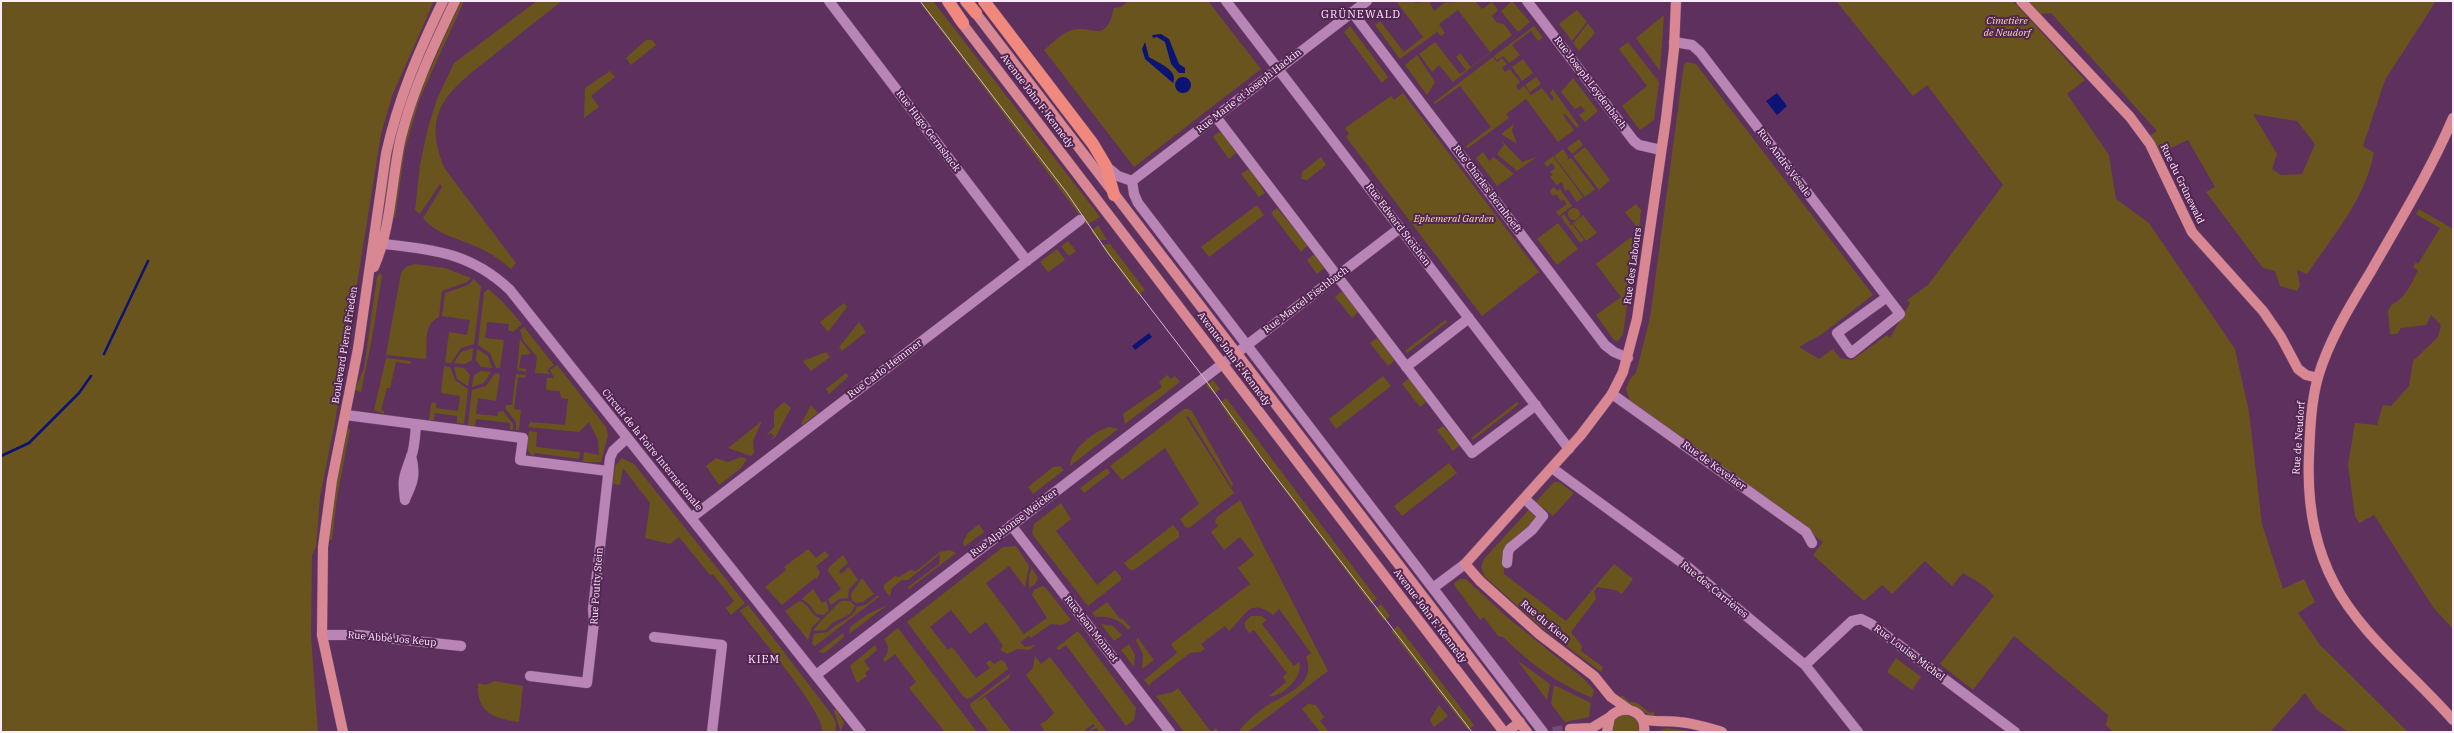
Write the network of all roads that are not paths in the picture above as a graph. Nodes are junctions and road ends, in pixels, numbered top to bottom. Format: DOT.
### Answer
graph roads {
  1 [pos="443,1"];
  2 [pos="455,1"];
  3 [pos="829,1"];
  4 [pos="944,1"];
  5 [pos="948,1"];
  6 [pos="967,1"];
  7 [pos="984,1"];
  8 [pos="1226,1"];
  9 [pos="1367,1"];
  10 [pos="1527,1"];
  11 [pos="1676,1"];
  12 [pos="2021,1"];
  13 [pos="1352,12"];
  14 [pos="976,13"];
  15 [pos="963,23"];
  16 [pos="1674,42"];
  17 [pos="1278,69"];
  18 [pos="1216,117"];
  19 [pos="2453,118"];
  20 [pos="1661,150"];
  21 [pos="1106,166"];
  22 [pos="1132,182"];
  23 [pos="1114,195"];
  24 [pos="1080,220"];
  25 [pos="376,221"];
  26 [pos="1400,228"];
  27 [pos="384,244"];
  28 [pos="1027,261"];
  29 [pos="1337,276"];
  30 [pos="368,279"];
  31 [pos="1887,297"];
  32 [pos="1469,318"];
  33 [pos="1246,346"];
  34 [pos="1236,354"];
  35 [pos="1628,358"];
  36 [pos="1222,364"];
  37 [pos="1406,367"];
  38 [pos="1212,371"];
  39 [pos="2318,378"];
  40 [pos="1612,394"];
  41 [pos="1287,399"];
  42 [pos="1536,405"];
  43 [pos="1277,407"];
  44 [pos="346,414"];
  45 [pos="416,425"];
  46 [pos="627,438"];
  47 [pos="1569,449"];
  48 [pos="412,456"];
  49 [pos="1552,468"];
  50 [pos="608,471"];
  51 [pos="1524,499"];
  52 [pos="691,518"];
  53 [pos="1011,525"];
  54 [pos="1812,543"];
  55 [pos="1507,563"];
  56 [pos="1465,564"];
  57 [pos="1433,588"];
  58 [pos="322,635"];
  59 [pos="654,637"];
  60 [pos="461,646"];
  61 [pos="1805,665"];
  62 [pos="816,675"];
  63 [pos="530,676"];
  64 [pos="1611,697"];
  65 [pos="1628,709"];
  66 [pos="1612,715"];
  67 [pos="1642,719"];
  68 [pos="2453,720"];
  69 [pos="1520,722"];
  70 [pos="1658,723"];
  71 [pos="1570,729"];
  72 [pos="1595,730"];
  73 [pos="343,732"];
  74 [pos="712,732"];
  75 [pos="858,732"];
  76 [pos="1170,732"];
  77 [pos="1504,732"];
  78 [pos="1507,732"];
  79 [pos="1527,732"];
  80 [pos="1543,732"];
  81 [pos="1607,732"];
  82 [pos="1646,732"];
  83 [pos="1722,732"];
  84 [pos="1858,732"];
  85 [pos="2015,732"];
  1 -- 25 [label="main road"];
  2 -- 27 [label="main road"];
  3 -- 28 [label="street, Rue Hugo Gernsback"];
  4 -- 15 [label="main road, Avenue John F. Kennedy"];
  5 -- 15 [label="highway"];
  6 -- 14 [label="highway"];
  7 -- 21 [label="highway"];
  8 -- 17 [label="street, Rue Edward Steichen"];
  9 -- 13 [label="street, Rue Marie et Joseph Hackin"];
  10 -- 20 [label="street, Rue Joseph Leydenbach"];
  11 -- 16 [label="main road, Rue des Labours"];
  12 -- 39 [label="main road, Rue du Grünewald"];
  13 -- 17 [label="street, Rue Marie et Joseph Hackin"];
  13 -- 35 [label="street, Rue Charles Bernhoeft"];
  14 -- 23 [label="main road, Avenue John F. Kennedy"];
  15 -- 36 [label="main road, Avenue John F. Kennedy"];
  16 -- 20 [label="main road, Rue des Labours"];
  16 -- 31 [label="street, Rue André Vésale"];
  17 -- 18 [label="street, Rue Marie et Joseph Hackin"];
  17 -- 26 [label="street, Rue Edward Steichen"];
  18 -- 22 [label="street, Rue Marie et Joseph Hackin"];
  18 -- 29 [label="street"];
  19 -- 39 [label="main road, Rue de Neudorf"];
  20 -- 35 [label="main road, Rue des Labours"];
  21 -- 22 [label="street"];
  21 -- 23 [label="highway"];
  22 -- 33 [label="street, Avenue John F. Kennedy"];
  23 -- 34 [label="main road, Avenue John F. Kennedy"];
  24 -- 28 [label="street, Rue Carlo Hemmer"];
  25 -- 27 [label="main road"];
  25 -- 30 [label="main road, Boulevard Pierre Frieden"];
  26 -- 29 [label="street, Rue Marcel Fischbach"];
  26 -- 32 [label="street, Rue Edward Steichen"];
  27 -- 30 [label="main road, Boulevard Pierre Frieden"];
  27 -- 46 [label="street, Circuit de la Foire Internationale"];
  28 -- 52 [label="street, Rue Carlo Hemmer"];
  29 -- 33 [label="street, Rue Marcel Fischbach"];
  29 -- 37 [label="street"];
  30 -- 44 [label="main road, Boulevard Pierre Frieden"];
  31 -- 31 [label="street, Rue André Vésale"];
  32 -- 37 [label="street"];
  32 -- 42 [label="street, Rue Edward Steichen"];
  33 -- 34 [label="street, Rue Marcel Fischbach"];
  33 -- 41 [label="street, Avenue John F. Kennedy"];
  34 -- 36 [label="street, Rue Marcel Fischbach"];
  34 -- 43 [label="main road, Avenue John F. Kennedy"];
  35 -- 40 [label="main road, Rue des Labours"];
  36 -- 38 [label="street, Rue Marcel Fischbach"];
  36 -- 77 [label="main road, Avenue John F. Kennedy"];
  37 -- 42 [label="street"];
  38 -- 53 [label="street, Rue Alphonse Weicker"];
  39 -- 68 [label="main road, Rue de Neudorf"];
  40 -- 47 [label="main road, Rue des Labours"];
  40 -- 54 [label="street, Rue de Kevelaer"];
  41 -- 43 [label="street, Avenue John F. Kennedy"];
  41 -- 57 [label="street, Avenue John F. Kennedy"];
  42 -- 47 [label="street, Rue Edward Steichen"];
  43 -- 69 [label="main road, Avenue John F. Kennedy"];
  44 -- 45 [label="street, Boulevard Pierre Frieden"];
  44 -- 58 [label="main road, Boulevard Pierre Frieden"];
  45 -- 48 [label="street"];
  45 -- 50 [label="street, Boulevard Pierre Frieden"];
  46 -- 50 [label="street, Rue Poutty Stein"];
  46 -- 52 [label="street, Circuit de la Foire Internationale"];
  47 -- 49 [label="main road, Rue des Labours"];
  49 -- 51 [label="main road, Rue des Labours"];
  49 -- 61 [label="street, Rue des Carrières"];
  50 -- 63 [label="street, Rue Poutty Stein"];
  51 -- 55 [label="street"];
  51 -- 56 [label="main road, Rue des Labours"];
  52 -- 62 [label="street, Circuit de la Foire Internationale"];
  53 -- 62 [label="street, Rue Alphonse Weicker"];
  53 -- 76 [label="street, Rue Jean Monnet"];
  56 -- 57 [label="street, Rue des Labours"];
  56 -- 64 [label="main road, Rue du Kiem"];
  57 -- 80 [label="street, Avenue John F. Kennedy"];
  58 -- 60 [label="street, Rue Abbé Jos Keup"];
  58 -- 73 [label="main road, Boulevard Pierre Frieden"];
  59 -- 74 [label="street"];
  61 -- 84 [label="street, Rue des Carrières"];
  61 -- 85 [label="street, Rue Louise Michel"];
  62 -- 75 [label="street, Circuit de la Foire Internationale"];
  64 -- 65 [label="main road, Rue du Kiem"];
  64 -- 66 [label="main road"];
  65 -- 66 [label="main road"];
  65 -- 67 [label="main road, Rue du Kiem"];
  66 -- 72 [label="main road"];
  66 -- 81 [label="main road"];
  67 -- 70 [label="main road"];
  67 -- 82 [label="main road"];
  69 -- 78 [label="main road"];
  69 -- 79 [label="main road, Avenue John F. Kennedy"];
  70 -- 82 [label="main road"];
  70 -- 83 [label="main road"];
  71 -- 72 [label="main road"];
}
